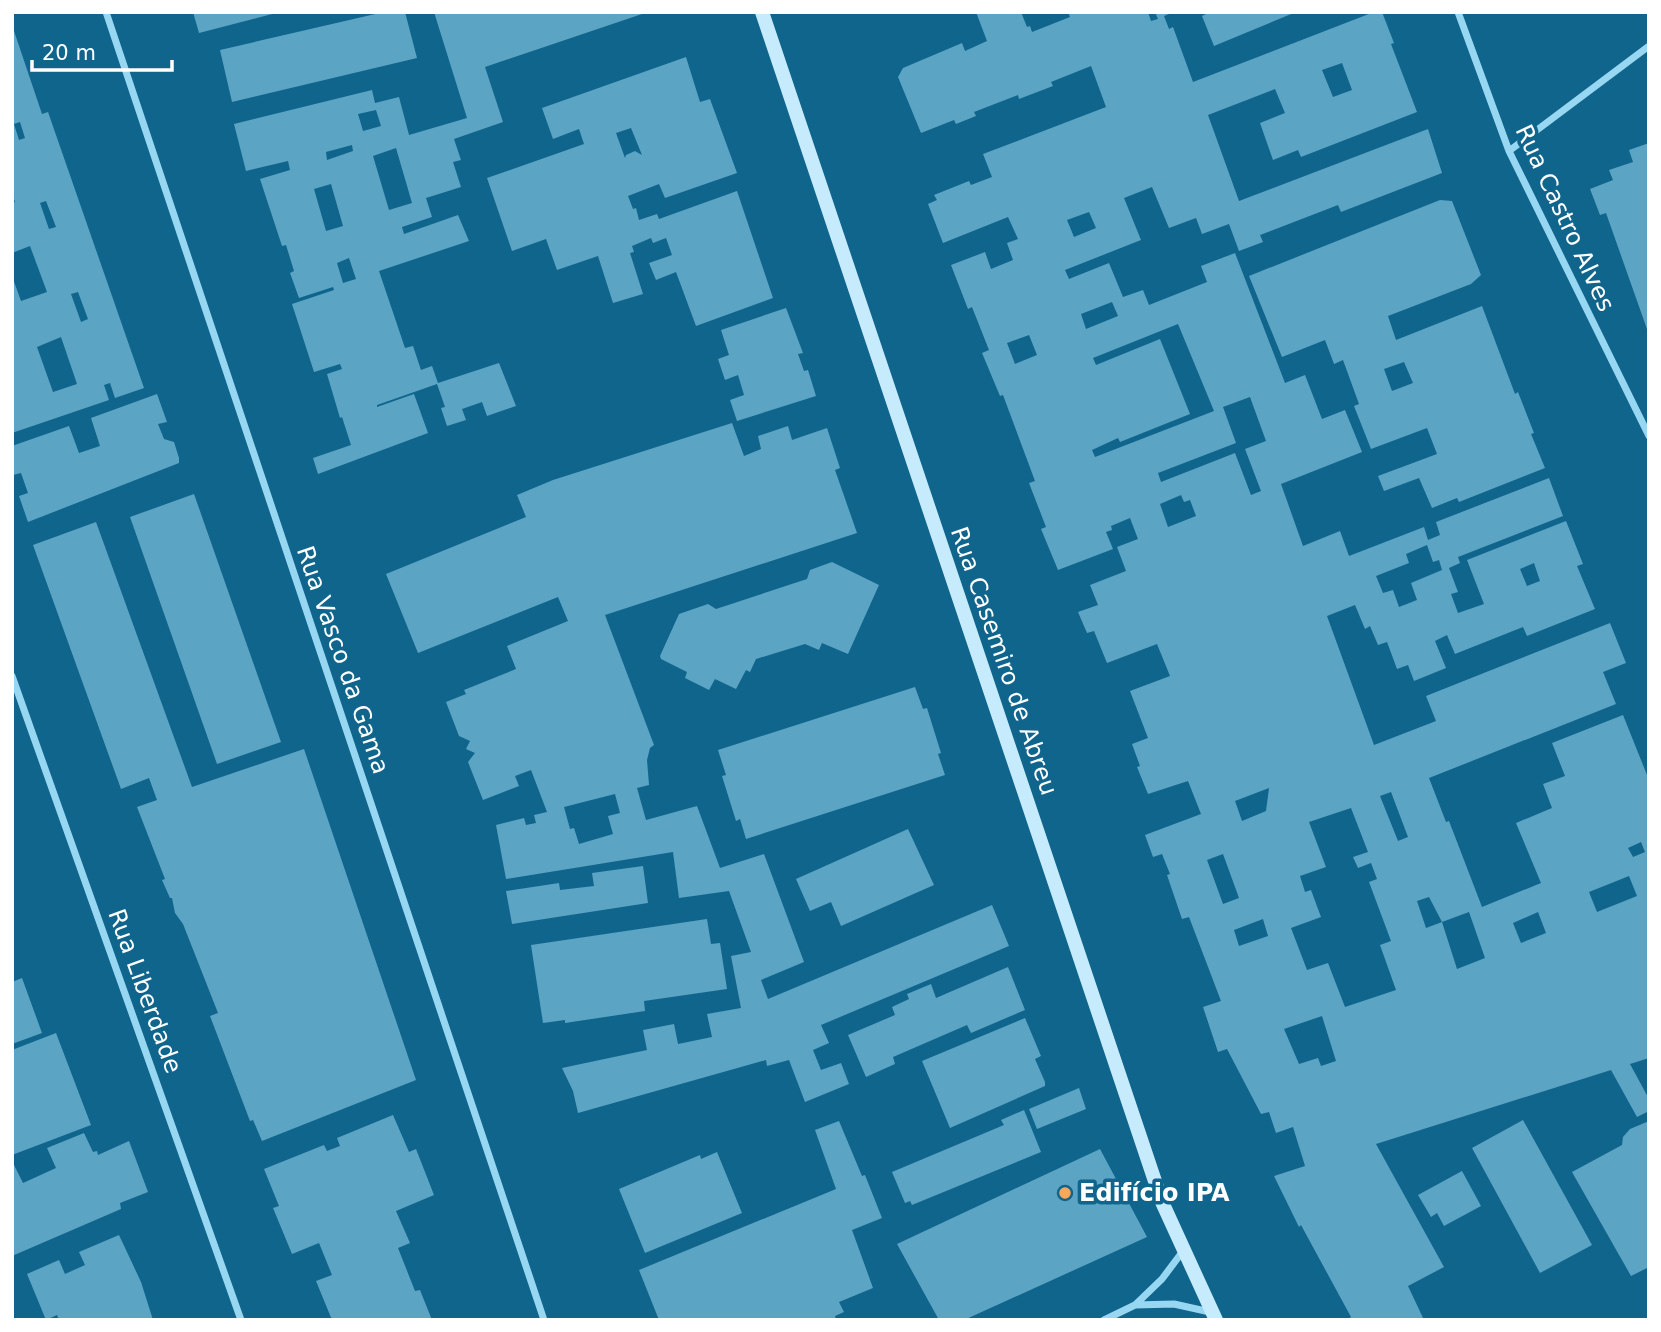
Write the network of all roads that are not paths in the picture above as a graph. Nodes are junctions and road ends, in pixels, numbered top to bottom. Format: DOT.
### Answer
graph roads {
  1 [pos="106,12"];
  2 [pos="762,12"];
  3 [pos="1458,12"];
  4 [pos="1649,46"];
  5 [pos="1509,151"];
  6 [pos="1649,436"];
  7 [pos="12,676"];
  8 [pos="1183,1251"];
  9 [pos="1135,1305"];
  10 [pos="1213,1316"];
  11 [pos="241,1320"];
  12 [pos="544,1320"];
  13 [pos="1104,1320"];
  1 -- 12 [label="street, Rua Vasco da Gama"];
  2 -- 8 [label="street, Rua Casemiro de Abreu"];
  3 -- 5 [label="street, Rua Castro Alves"];
  4 -- 5 [label="street"];
  5 -- 6 [label="street, Rua Castro Alves"];
  7 -- 11 [label="street, Rua Liberdade"];
  8 -- 9 [label="street"];
  8 -- 10 [label="street, Rua Casemiro de Abreu"];
  9 -- 10 [label="street"];
  9 -- 13 [label="street"];
}
